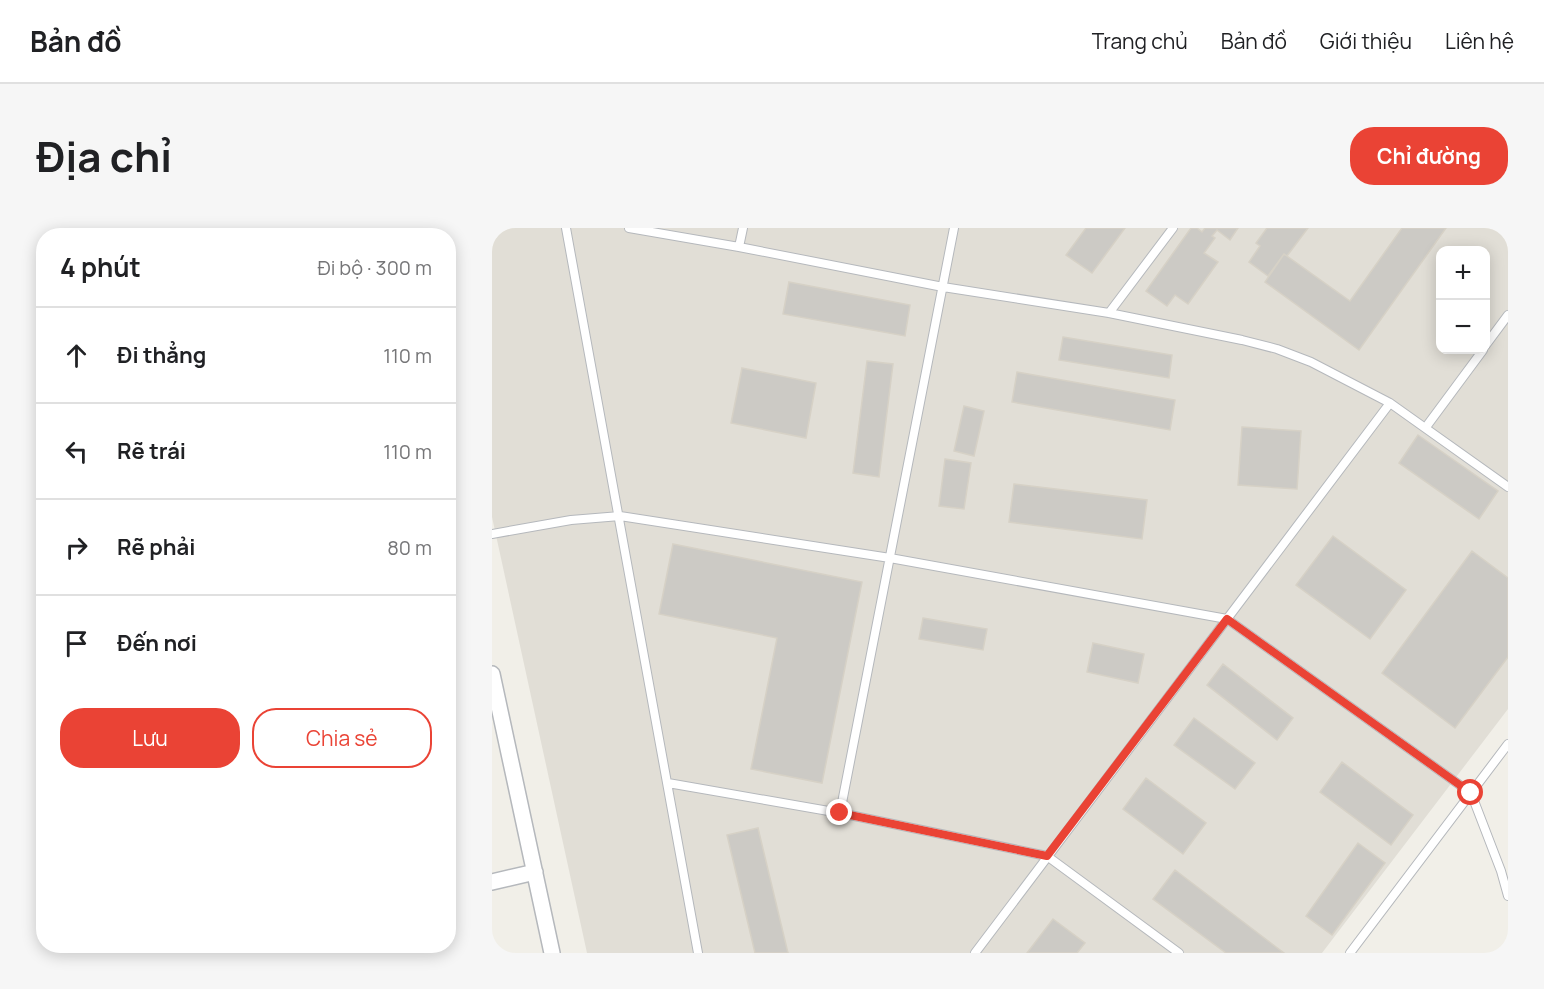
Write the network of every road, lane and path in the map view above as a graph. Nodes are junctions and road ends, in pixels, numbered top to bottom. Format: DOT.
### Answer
graph roads {
  1 [pos="566,228"];
  2 [pos="629,228"];
  3 [pos="743,228"];
  4 [pos="954,228"];
  5 [pos="1173,228"];
  6 [pos="739,247"];
  7 [pos="943,287"];
  8 [pos="1109,313"];
  9 [pos="1508,315"];
  10 [pos="1490,339"];
  11 [pos="1480,354"];
  12 [pos="1390,403"];
  13 [pos="1426,427"];
  14 [pos="1508,487"];
  15 [pos="620,516"];
  16 [pos="492,534"];
  17 [pos="890,558"];
  18 [pos="1227,619"];
  19 [pos="492,674"];
  20 [pos="1508,744"];
  21 [pos="668,783"];
  22 [pos="1471,793"];
  23 [pos="840,813"];
  24 [pos="1047,856"];
  25 [pos="535,872"];
  26 [pos="492,882"];
  27 [pos="1508,896"];
  28 [pos="552,953"];
  29 [pos="698,953"];
  30 [pos="975,953"];
  31 [pos="1179,953"];
  32 [pos="1350,953"];
  1 -- 15 [label="lane"];
  2 -- 6 [label="lane"];
  3 -- 6 [label="lane"];
  4 -- 7 [label="lane"];
  5 -- 8 [label="lane"];
  6 -- 7 [label="lane"];
  7 -- 8 [label="lane"];
  7 -- 17 [label="lane"];
  8 -- 12 [label="lane"];
  9 -- 10 [label="lane"];
  11 -- 13 [label="lane"];
  12 -- 13 [label="lane"];
  12 -- 18 [label="lane"];
  13 -- 14 [label="lane"];
  15 -- 16 [label="lane"];
  15 -- 17 [label="lane"];
  15 -- 21 [label="lane"];
  17 -- 18 [label="lane"];
  17 -- 23 [label="lane"];
  18 -- 22 [label="lane"];
  18 -- 24 [label="lane"];
  19 -- 25 [label="street"];
  20 -- 22 [label="lane"];
  21 -- 23 [label="lane"];
  21 -- 29 [label="lane"];
  22 -- 27 [label="lane"];
  22 -- 32 [label="lane"];
  23 -- 24 [label="lane"];
  24 -- 30 [label="lane"];
  24 -- 31 [label="lane"];
  25 -- 26 [label="street"];
  25 -- 28 [label="street"];
}
